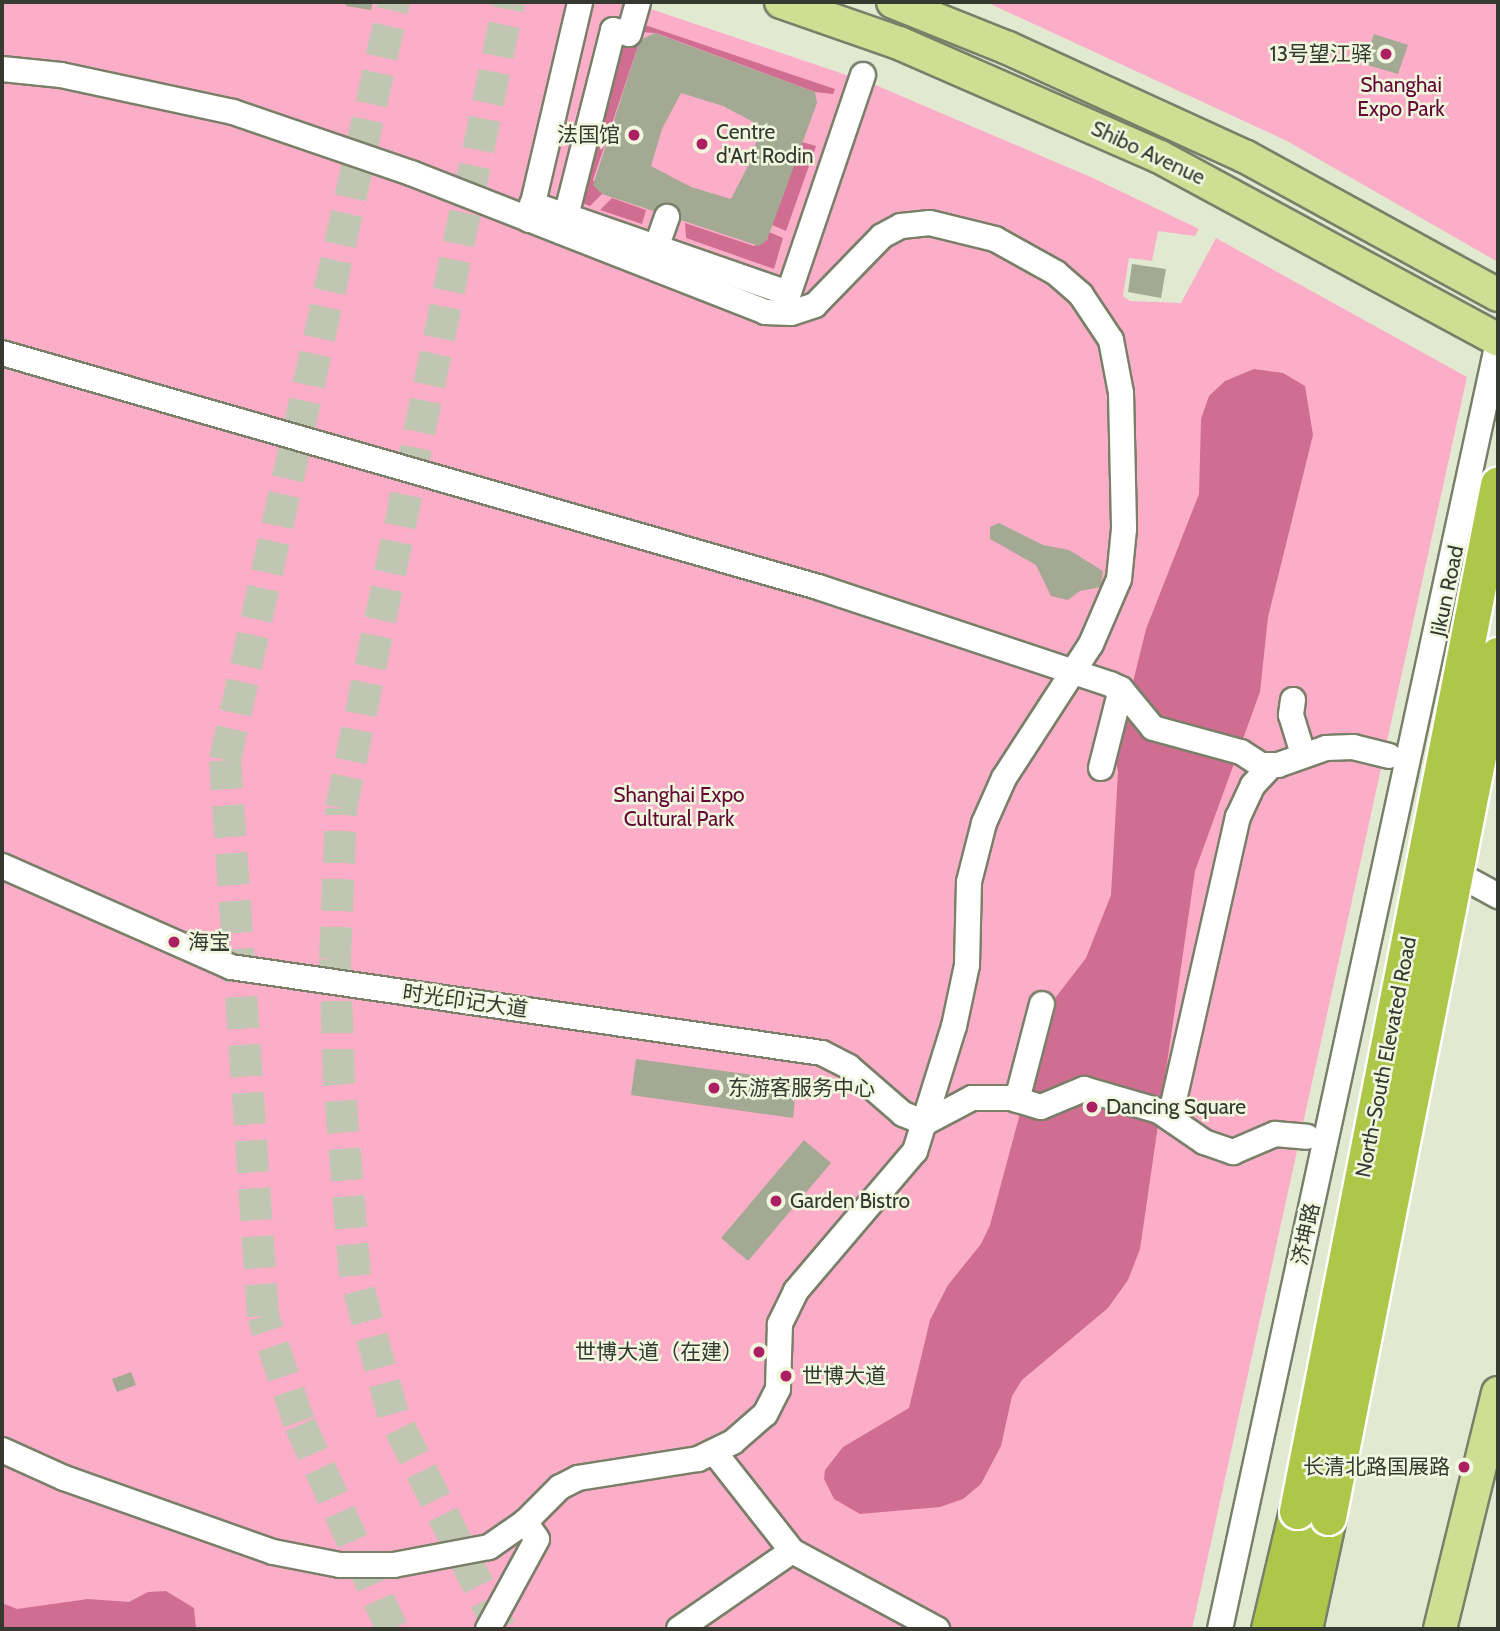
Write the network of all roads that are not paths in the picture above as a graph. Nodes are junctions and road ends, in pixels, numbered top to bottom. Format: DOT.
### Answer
graph roads {
  1 [pos="580,2"];
  2 [pos="638,2"];
  3 [pos="781,2"];
  4 [pos="893,2"];
  5 [pos="573,29"];
  6 [pos="611,38"];
  7 [pos="2,69"];
  8 [pos="863,75"];
  9 [pos="554,113"];
  10 [pos="592,121"];
  11 [pos="531,212"];
  12 [pos="667,216"];
  13 [pos="565,226"];
  14 [pos="652,257"];
  15 [pos="1498,295"];
  16 [pos="785,304"];
  17 [pos="1498,341"];
  18 [pos="2,353"];
  19 [pos="1498,485"];
  20 [pos="1498,655"];
  21 [pos="1072,674"];
  22 [pos="1121,689"];
  23 [pos="1293,700"];
  24 [pos="1303,754"];
  25 [pos="1389,756"];
  26 [pos="1270,767"];
  27 [pos="1101,768"];
  28 [pos="1393,839"];
  29 [pos="2,866"];
  30 [pos="1498,896"];
  31 [pos="1042,1004"];
  32 [pos="1017,1100"];
  33 [pos="1170,1118"];
  34 [pos="925,1124"];
  35 [pos="1307,1137"];
  36 [pos="1497,1402"];
  37 [pos="2,1450"];
  38 [pos="715,1452"];
  39 [pos="1498,1481"];
  40 [pos="525,1522"];
  41 [pos="792,1551"];
  42 [pos="488,1629"];
  43 [pos="679,1629"];
  44 [pos="937,1629"];
  45 [pos="1220,1629"];
  46 [pos="1269,1629"];
  47 [pos="1304,1629"];
  48 [pos="1440,1629"];
  49 [pos="1462,1629"];
  1 -- 5 [label="street"];
  2 -- 6 [label="street"];
  3 -- 17 [label="main road, Shibo Avenue"];
  4 -- 15 [label="main road, Shibo Avenue"];
  5 -- 6 [label="street"];
  5 -- 9 [label="street"];
  6 -- 10 [label="street"];
  7 -- 11 [label="street"];
  8 -- 16 [label="street"];
  9 -- 10 [label="street"];
  9 -- 11 [label="street"];
  10 -- 13 [label="street"];
  11 -- 13 [label="street"];
  12 -- 14 [label="street"];
  13 -- 14 [label="street"];
  14 -- 16 [label="street"];
  16 -- 21 [label="street"];
  17 -- 28 [label="street, Jikun Road"];
  18 -- 21 [label="street"];
  19 -- 46 [label="highway, North-South Elevated Road, bridge"];
  20 -- 47 [label="highway, North-South Elevated Road, bridge"];
  21 -- 22 [label="street"];
  21 -- 34 [label="street"];
  22 -- 26 [label="street"];
  22 -- 27 [label="street"];
  23 -- 24 [label="street"];
  24 -- 25 [label="street"];
  24 -- 26 [label="street"];
  26 -- 33 [label="street"];
  28 -- 30 [label="street"];
  28 -- 45 [label="street, 济坤路"];
  29 -- 34 [label="street, 时光印记大道"];
  31 -- 32 [label="street"];
  32 -- 33 [label="street"];
  32 -- 34 [label="street"];
  33 -- 35 [label="street"];
  34 -- 38 [label="street"];
  36 -- 48 [label="main road"];
  37 -- 40 [label="street"];
  38 -- 40 [label="street"];
  38 -- 41 [label="street"];
  39 -- 49 [label="main road"];
  40 -- 42 [label="street"];
  41 -- 43 [label="street"];
  41 -- 44 [label="street"];
}
